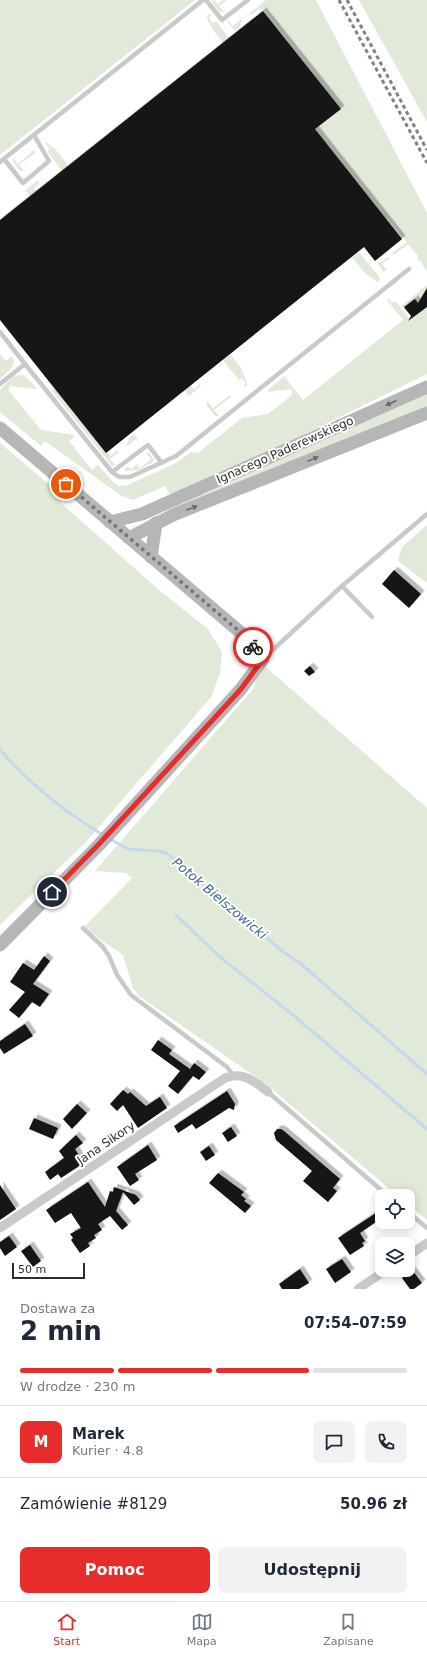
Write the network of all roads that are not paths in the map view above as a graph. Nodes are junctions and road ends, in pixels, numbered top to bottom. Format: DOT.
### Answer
graph roads {
  1 [pos="204,0"];
  2 [pos="248,0"];
  3 [pos="34,135"];
  4 [pos="2,161"];
  5 [pos="409,269"];
  6 [pos="0,332"];
  7 [pos="25,364"];
  8 [pos="0,384"];
  9 [pos="427,387"];
  10 [pos="427,413"];
  11 [pos="0,428"];
  12 [pos="162,463"];
  13 [pos="112,472"];
  14 [pos="142,514"];
  15 [pos="427,514"];
  16 [pos="110,522"];
  17 [pos="156,523"];
  18 [pos="129,538"];
  19 [pos="151,557"];
  20 [pos="342,586"];
  21 [pos="372,617"];
  22 [pos="263,659"];
  23 [pos="83,928"];
  24 [pos="0,945"];
  25 [pos="229,1077"];
  26 [pos="268,1092"];
  27 [pos="380,1189"];
  28 [pos="415,1218"];
  29 [pos="0,1228"];
  30 [pos="427,1228"];
  31 [pos="427,1243"];
  32 [pos="415,1251"];
  33 [pos="376,1277"];
  34 [pos="358,1289"];
  1 -- 2 [label="lane"];
  1 -- 3 [label="lane"];
  3 -- 4 [label="lane"];
  3 -- 4 [label="lane"];
  5 -- 12 [label="lane"];
  6 -- 7 [label="lane"];
  7 -- 8 [label="lane"];
  7 -- 13 [label="lane"];
  9 -- 14 [label="main road, Ignacego Paderewskiego, one-way"];
  17 -- 10 [label="main road, Ignacego Paderewskiego, one-way"];
  11 -- 16 [label="main road"];
  12 -- 13 [label="lane"];
  12 -- 13 [label="lane"];
  14 -- 16 [label="main road, Ignacego Paderewskiego"];
  14 -- 18 [label="main road"];
  15 -- 20 [label="lane"];
  16 -- 18 [label="main road"];
  17 -- 18 [label="main road, Ignacego Paderewskiego"];
  17 -- 19 [label="main road"];
  18 -- 19 [label="main road"];
  19 -- 22 [label="main road"];
  20 -- 21 [label="lane"];
  20 -- 22 [label="lane"];
  22 -- 24 [label="main road"];
  23 -- 25 [label="lane"];
  25 -- 26 [label="street"];
  25 -- 29 [label="street, Jana Sikory"];
  26 -- 27 [label="lane"];
  28 -- 30 [label="lane"];
  31 -- 32 [label="street"];
  33 -- 34 [label="street"];
}
